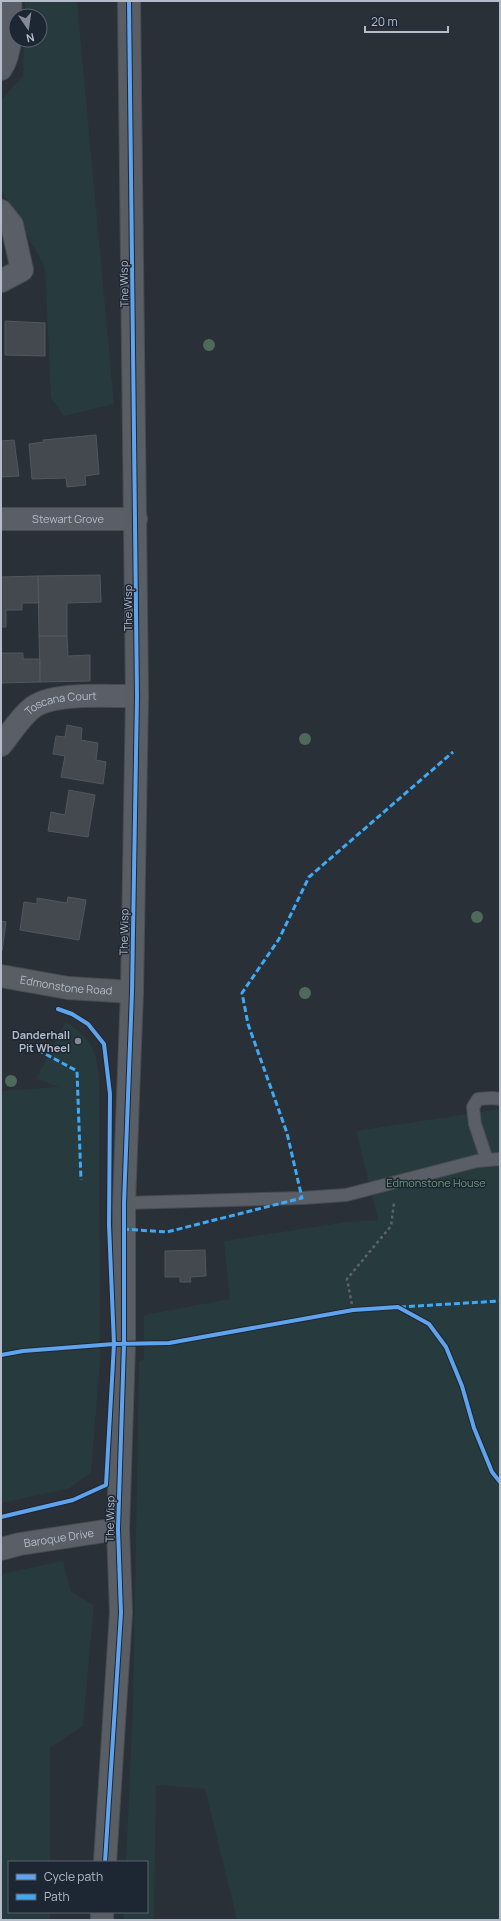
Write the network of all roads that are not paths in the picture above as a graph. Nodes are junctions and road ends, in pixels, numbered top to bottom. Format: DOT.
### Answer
graph roads {
  1 [pos="10,1"];
  2 [pos="129,1"];
  3 [pos="1,69"];
  4 [pos="1,211"];
  5 [pos="1,281"];
  6 [pos="1,519"];
  7 [pos="136,519"];
  8 [pos="137,696"];
  9 [pos="1,745"];
  10 [pos="1,976"];
  11 [pos="132,992"];
  12 [pos="500,1100"];
  13 [pos="500,1159"];
  14 [pos="487,1160"];
  15 [pos="124,1203"];
  16 [pos="118,1529"];
  17 [pos="1,1549"];
  18 [pos="105,1861"];
  1 -- 3 [label="street"];
  2 -- 7 [label="street, The Wisp"];
  4 -- 5 [label="street"];
  6 -- 7 [label="street, Stewart Grove"];
  7 -- 8 [label="street, The Wisp"];
  8 -- 9 [label="street, Toscana Court"];
  8 -- 11 [label="street, The Wisp"];
  10 -- 11 [label="street, Edmonstone Road"];
  11 -- 15 [label="street, The Wisp"];
  12 -- 14 [label="lane"];
  13 -- 14 [label="lane"];
  14 -- 15 [label="lane"];
  15 -- 16 [label="street, The Wisp"];
  16 -- 17 [label="street, Baroque Drive"];
  16 -- 18 [label="street, The Wisp"];
}
